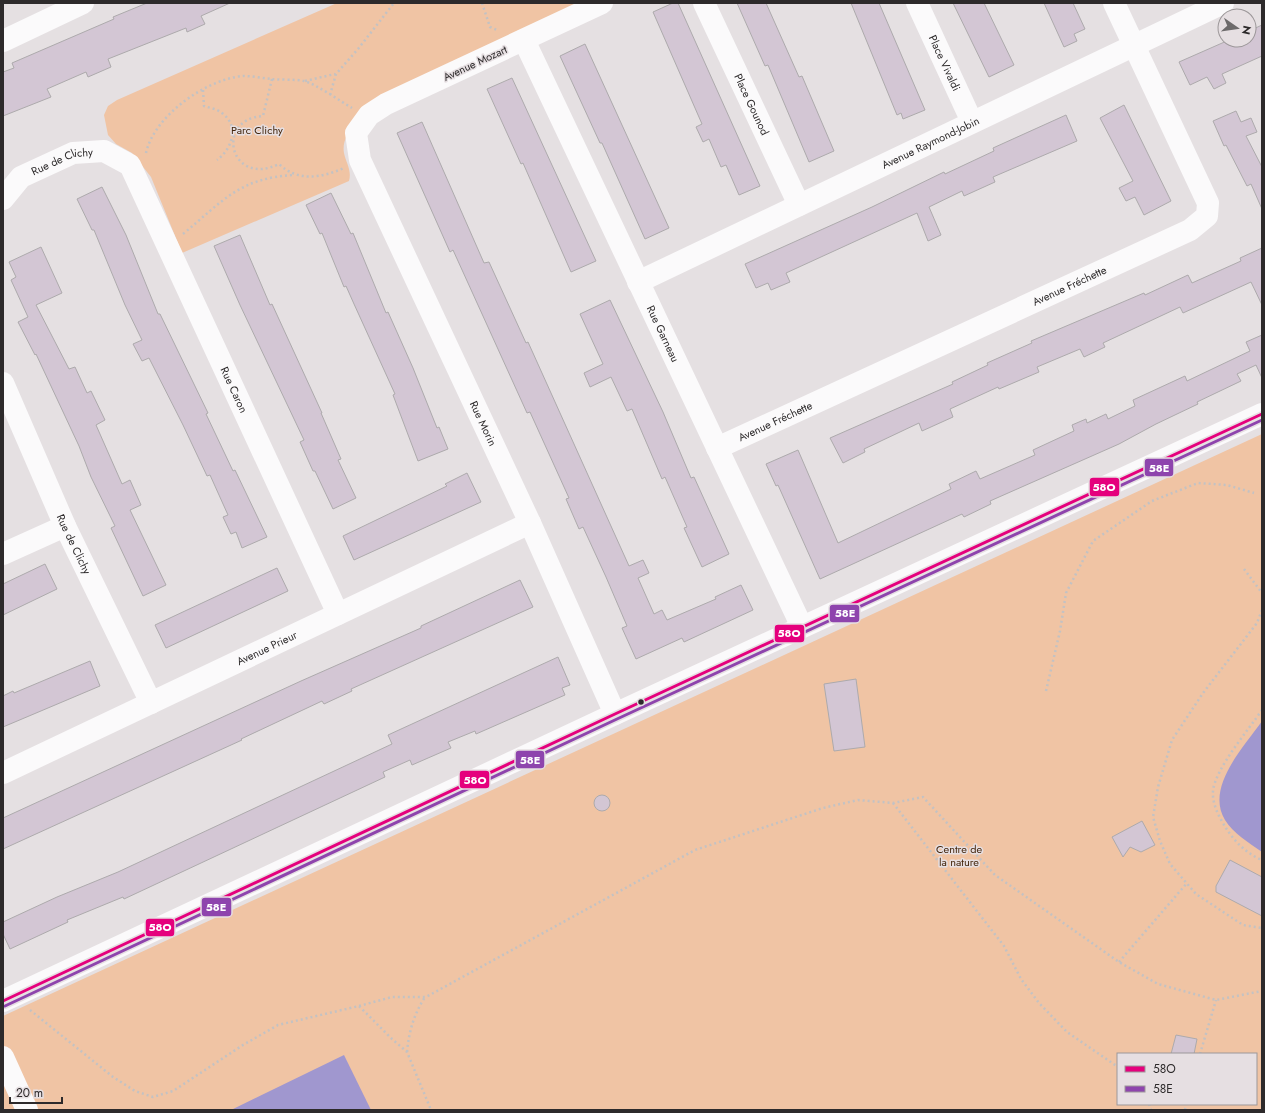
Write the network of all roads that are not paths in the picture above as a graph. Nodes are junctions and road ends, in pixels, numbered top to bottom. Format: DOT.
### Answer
graph roads {
  1 [pos="83,3"];
  2 [pos="602,3"];
  3 [pos="704,3"];
  4 [pos="917,3"];
  5 [pos="1114,3"];
  6 [pos="1223,3"];
  7 [pos="524,40"];
  8 [pos="3,41"];
  9 [pos="1134,45"];
  10 [pos="972,122"];
  11 [pos="356,133"];
  12 [pos="138,160"];
  13 [pos="3,199"];
  14 [pos="799,205"];
  15 [pos="638,282"];
  16 [pos="3,383"];
  17 [pos="1262,414"];
  18 [pos="717,448"];
  19 [pos="530,523"];
  20 [pos="65,526"];
  21 [pos="3,554"];
  22 [pos="338,614"];
  23 [pos="802,627"];
  24 [pos="151,702"];
  25 [pos="615,714"];
  26 [pos="3,773"];
  27 [pos="8,998"];
  28 [pos="3,1057"];
  29 [pos="27,1110"];
  1 -- 8 [label="street"];
  2 -- 7 [label="street, Avenue Mozart"];
  3 -- 14 [label="street, Place Gounod"];
  4 -- 10 [label="street, Place Vivaldi"];
  5 -- 9 [label="street, Avenue Fréchette"];
  6 -- 9 [label="street, Avenue Raymond-Jobin"];
  7 -- 11 [label="street, Avenue Mozart"];
  7 -- 15 [label="street, Rue Garneau"];
  9 -- 10 [label="street, Avenue Raymond-Jobin"];
  9 -- 18 [label="street, Avenue Fréchette"];
  10 -- 14 [label="street, Avenue Raymond-Jobin"];
  11 -- 19 [label="street, Rue Morin"];
  12 -- 13 [label="street, Rue de Clichy"];
  12 -- 22 [label="street, Rue Caron"];
  14 -- 15 [label="street, Avenue Raymond-Jobin"];
  15 -- 18 [label="street, Rue Garneau"];
  16 -- 20 [label="street, Rue de Clichy"];
  17 -- 23 [label="street"];
  18 -- 23 [label="street, Rue Garneau"];
  19 -- 22 [label="street, Avenue Prieur"];
  19 -- 25 [label="street, Rue Morin"];
  20 -- 21 [label="street"];
  20 -- 24 [label="street, Rue de Clichy"];
  22 -- 24 [label="street, Avenue Prieur"];
  23 -- 25 [label="street"];
  24 -- 26 [label="street, Avenue Prieur"];
  25 -- 27 [label="street"];
  28 -- 29 [label="street"];
}
